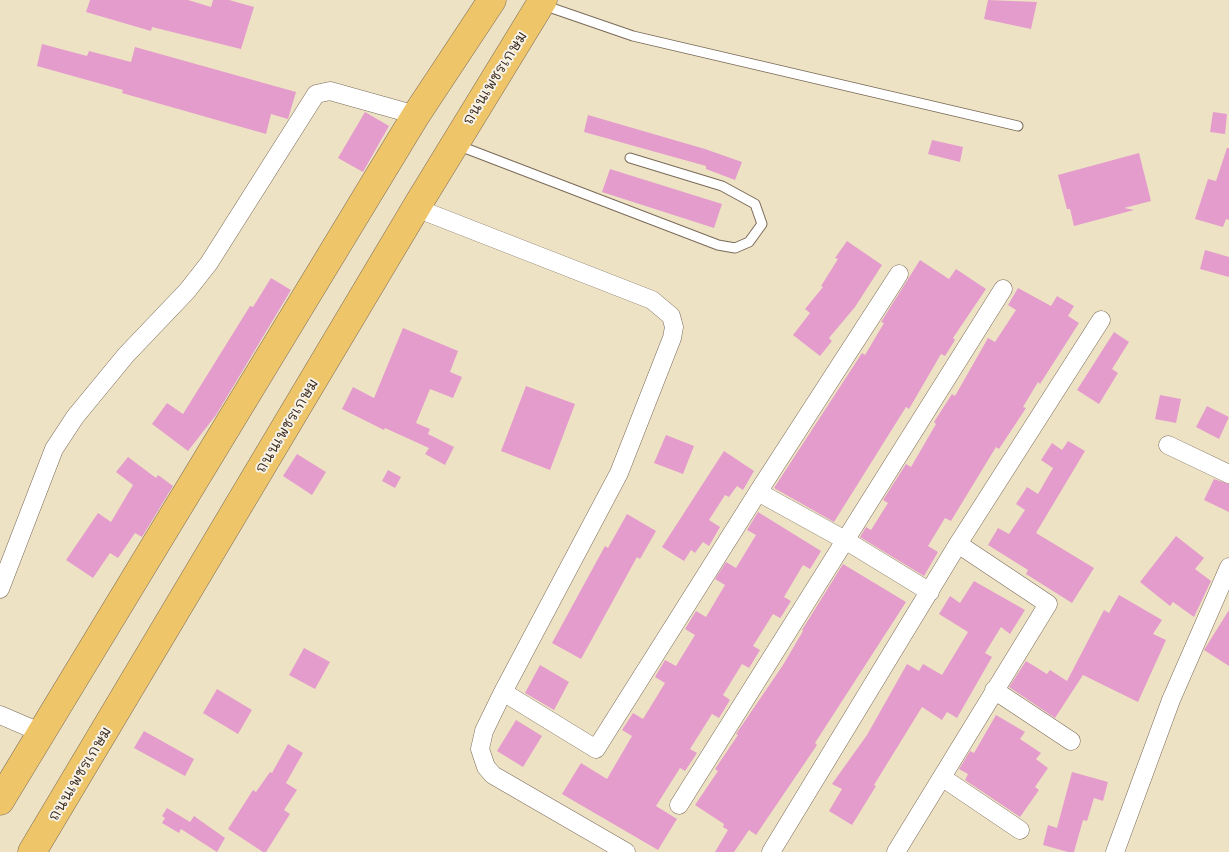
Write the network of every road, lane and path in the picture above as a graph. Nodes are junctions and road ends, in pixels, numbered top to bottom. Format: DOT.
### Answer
graph roads {
  1 [pos="492,0"];
  2 [pos="542,2"];
  3 [pos="416,116"];
  4 [pos="1018,126"];
  5 [pos="455,144"];
  6 [pos="630,158"];
  7 [pos="416,208"];
  8 [pos="898,274"];
  9 [pos="1003,289"];
  10 [pos="1102,320"];
  11 [pos="1168,445"];
  12 [pos="1229,474"];
  13 [pos="758,492"];
  14 [pos="845,540"];
  15 [pos="958,544"];
  16 [pos="1229,567"];
  17 [pos="0,589"];
  18 [pos="930,592"];
  19 [pos="994,690"];
  20 [pos="502,692"];
  21 [pos="0,715"];
  22 [pos="42,733"];
  23 [pos="1071,741"];
  24 [pos="943,778"];
  25 [pos="0,801"];
  26 [pos="679,805"];
  27 [pos="1020,830"];
  28 [pos="32,852"];
  29 [pos="626,852"];
  30 [pos="771,852"];
  31 [pos="896,852"];
  32 [pos="1115,852"];
  1 -- 3 [label="main road"];
  2 -- 4 [label="lane"];
  2 -- 5 [label="main road, ถนนเพชรเกษม"];
  3 -- 17 [label="street"];
  3 -- 22 [label="main road"];
  5 -- 6 [label="lane"];
  5 -- 7 [label="main road, ถนนเพชรเกษม"];
  7 -- 20 [label="street"];
  7 -- 28 [label="main road, ถนนเพชรเกษม"];
  8 -- 13 [label="street"];
  9 -- 14 [label="street"];
  10 -- 15 [label="street"];
  11 -- 12 [label="street"];
  13 -- 14 [label="street"];
  13 -- 20 [label="street"];
  14 -- 18 [label="street"];
  14 -- 26 [label="street"];
  15 -- 18 [label="street"];
  15 -- 19 [label="street"];
  16 -- 32 [label="street"];
  18 -- 30 [label="street"];
  19 -- 23 [label="street"];
  19 -- 24 [label="street"];
  20 -- 29 [label="street"];
  21 -- 22 [label="street"];
  22 -- 25 [label="main road"];
  24 -- 27 [label="street"];
  24 -- 31 [label="street"];
}
